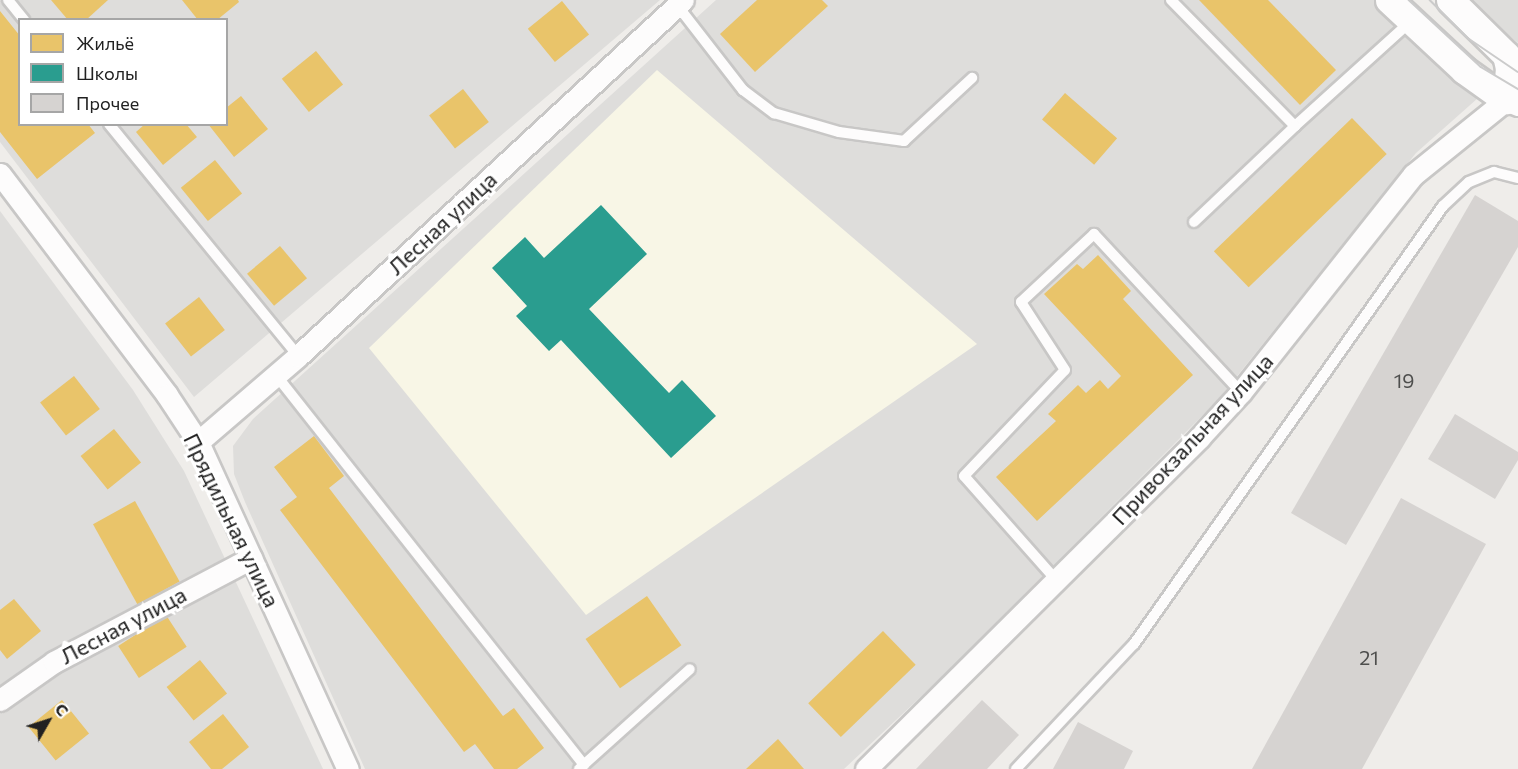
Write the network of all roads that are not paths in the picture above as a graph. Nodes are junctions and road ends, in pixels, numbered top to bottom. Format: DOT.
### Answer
graph roads {
  1 [pos="8,0"];
  2 [pos="1171,0"];
  3 [pos="1389,0"];
  4 [pos="1450,0"];
  5 [pos="678,2"];
  6 [pos="22,18"];
  7 [pos="1410,22"];
  8 [pos="972,78"];
  9 [pos="1512,103"];
  10 [pos="112,126"];
  11 [pos="1295,126"];
  12 [pos="0,174"];
  13 [pos="1518,178"];
  14 [pos="1194,222"];
  15 [pos="298,356"];
  16 [pos="276,375"];
  17 [pos="1241,392"];
  18 [pos="198,442"];
  19 [pos="251,558"];
  20 [pos="1058,581"];
  21 [pos="690,669"];
  22 [pos="0,700"];
  23 [pos="581,767"];
  24 [pos="348,769"];
  25 [pos="866,769"];
  26 [pos="1016,769"];
  1 -- 6 [label="lane"];
  2 -- 11 [label="lane"];
  3 -- 7 [label="street"];
  4 -- 9 [label="street"];
  5 -- 8 [label="lane"];
  5 -- 15 [label="street, Лесная улица"];
  7 -- 9 [label="street"];
  7 -- 11 [label="lane"];
  9 -- 17 [label="street, Привокзальная улица"];
  10 -- 15 [label="lane"];
  11 -- 14 [label="lane"];
  12 -- 18 [label="street, Прядильная улица"];
  13 -- 26 [label="lane"];
  15 -- 16 [label="street, Лесная улица"];
  16 -- 18 [label="street, Лесная улица"];
  16 -- 23 [label="lane"];
  17 -- 20 [label="street, Привокзальная улица"];
  17 -- 20 [label="lane"];
  18 -- 19 [label="street, Прядильная улица"];
  19 -- 22 [label="street, Лесная улица"];
  19 -- 24 [label="street, Прядильная улица"];
  20 -- 25 [label="street, Привокзальная улица"];
  21 -- 23 [label="lane"];
}
